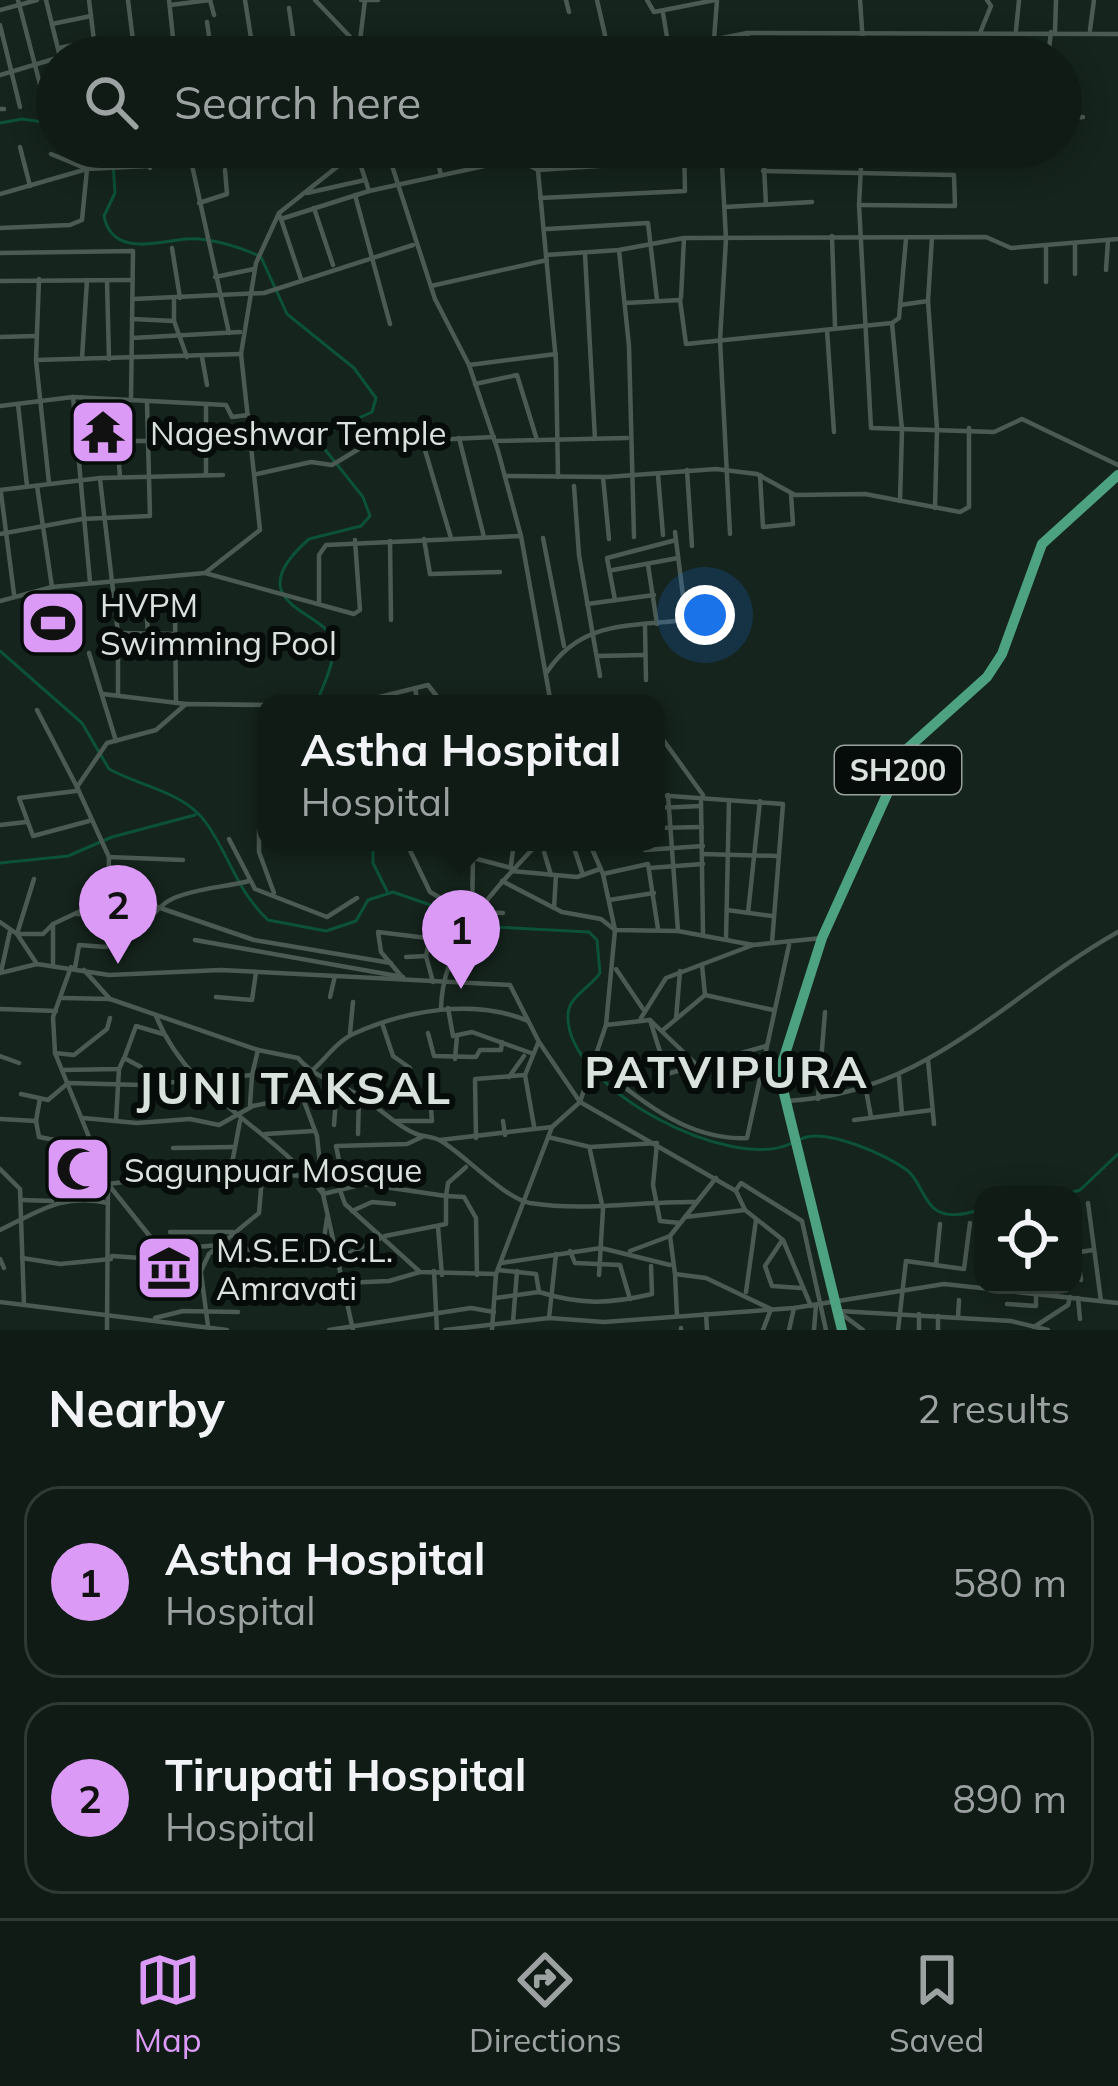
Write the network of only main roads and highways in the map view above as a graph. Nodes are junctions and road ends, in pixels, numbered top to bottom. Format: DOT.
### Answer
graph roads {
  1 [pos="1118,475"];
  2 [pos="842,1330"];
  1 -- 2 [label="main road, SH200"];
}
